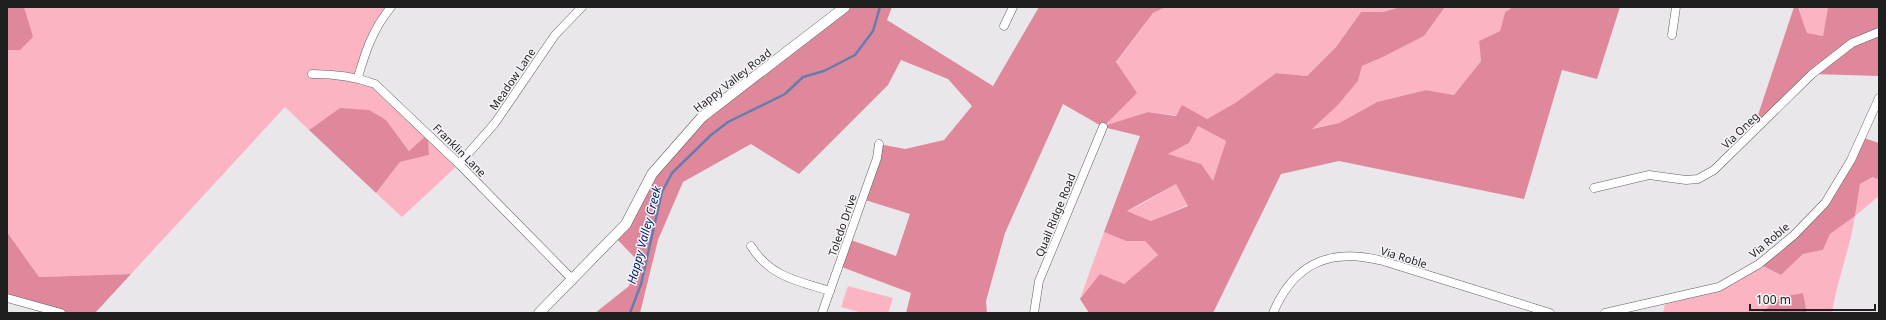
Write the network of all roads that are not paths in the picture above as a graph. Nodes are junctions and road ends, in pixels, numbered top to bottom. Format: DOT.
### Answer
graph roads {
  1 [pos="391,7"];
  2 [pos="582,7"];
  3 [pos="844,7"];
  4 [pos="1014,7"];
  5 [pos="1676,7"];
  6 [pos="1004,26"];
  7 [pos="1879,32"];
  8 [pos="1672,35"];
  9 [pos="312,74"];
  10 [pos="358,77"];
  11 [pos="1879,98"];
  12 [pos="1103,127"];
  13 [pos="880,144"];
  14 [pos="459,164"];
  15 [pos="1594,188"];
  16 [pos="751,246"];
  17 [pos="573,280"];
  18 [pos="830,291"];
  19 [pos="7,298"];
  20 [pos="1619,312"];
  21 [pos="61,313"];
  22 [pos="539,313"];
  23 [pos="822,313"];
  24 [pos="1034,313"];
  25 [pos="1273,313"];
  26 [pos="1550,313"];
  27 [pos="1605,313"];
  1 -- 10 [label="street"];
  2 -- 14 [label="street, Meadow Lane"];
  3 -- 17 [label="street, Happy Valley Road"];
  4 -- 6 [label="street"];
  5 -- 8 [label="street"];
  7 -- 15 [label="street, Via Oneg"];
  9 -- 10 [label="street, Franklin Lane"];
  10 -- 14 [label="street, Franklin Lane"];
  11 -- 20 [label="street, Via Roble"];
  12 -- 24 [label="street, Quail Ridge Road"];
  13 -- 18 [label="street, Toledo Drive"];
  14 -- 17 [label="street, Franklin Lane"];
  16 -- 18 [label="street"];
  17 -- 22 [label="street, Happy Valley Road"];
  18 -- 23 [label="street, Toledo Drive"];
  19 -- 21 [label="street"];
  20 -- 27 [label="street, Via Roble"];
  25 -- 26 [label="street, Via Roble"];
}
